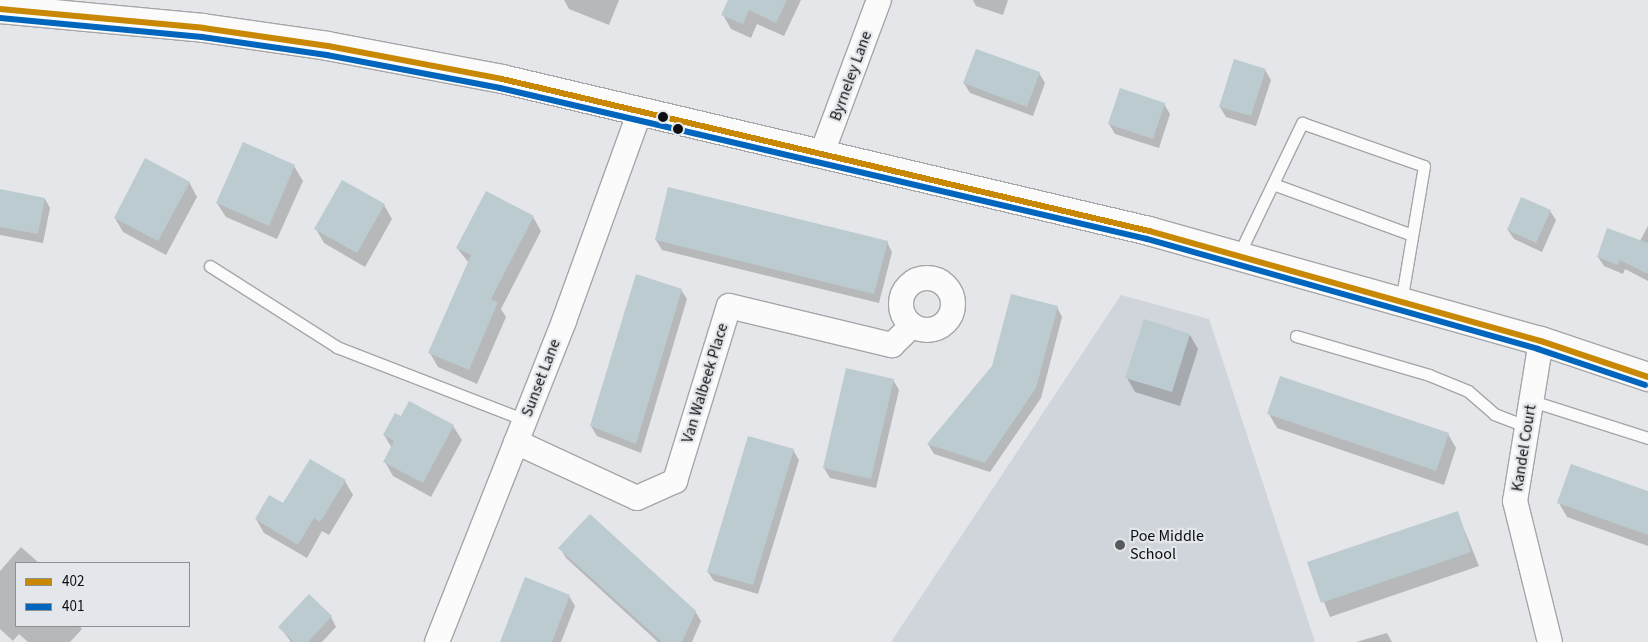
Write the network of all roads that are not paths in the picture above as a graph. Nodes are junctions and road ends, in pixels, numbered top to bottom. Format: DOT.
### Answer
graph roads {
  1 [pos="879,0"];
  2 [pos="0,9"];
  3 [pos="640,111"];
  4 [pos="822,153"];
  5 [pos="1273,184"];
  6 [pos="1412,235"];
  7 [pos="1238,256"];
  8 [pos="210,266"];
  9 [pos="1401,302"];
  10 [pos="912,326"];
  11 [pos="1296,336"];
  12 [pos="1542,341"];
  13 [pos="1648,377"];
  14 [pos="1532,400"];
  15 [pos="525,420"];
  16 [pos="1528,427"];
  17 [pos="1648,438"];
  18 [pos="516,442"];
  19 [pos="437,642"];
  20 [pos="1550,642"];
  1 -- 4 [label="street, Byrneley Lane"];
  2 -- 3 [label="main road"];
  3 -- 4 [label="main road"];
  3 -- 15 [label="street, Sunset Lane"];
  4 -- 7 [label="main road"];
  5 -- 6 [label="lane"];
  5 -- 6 [label="lane"];
  5 -- 7 [label="lane"];
  6 -- 9 [label="lane"];
  7 -- 9 [label="main road"];
  8 -- 15 [label="lane"];
  9 -- 12 [label="main road"];
  10 -- 18 [label="street, Van Walbeek Place"];
  11 -- 16 [label="lane"];
  12 -- 13 [label="main road"];
  12 -- 14 [label="street, Kandel Court"];
  14 -- 16 [label="street, Kandel Court"];
  14 -- 17 [label="lane"];
  15 -- 18 [label="street, Sunset Lane"];
  16 -- 20 [label="street, Kandel Court"];
  18 -- 19 [label="street, Sunset Lane"];
}
